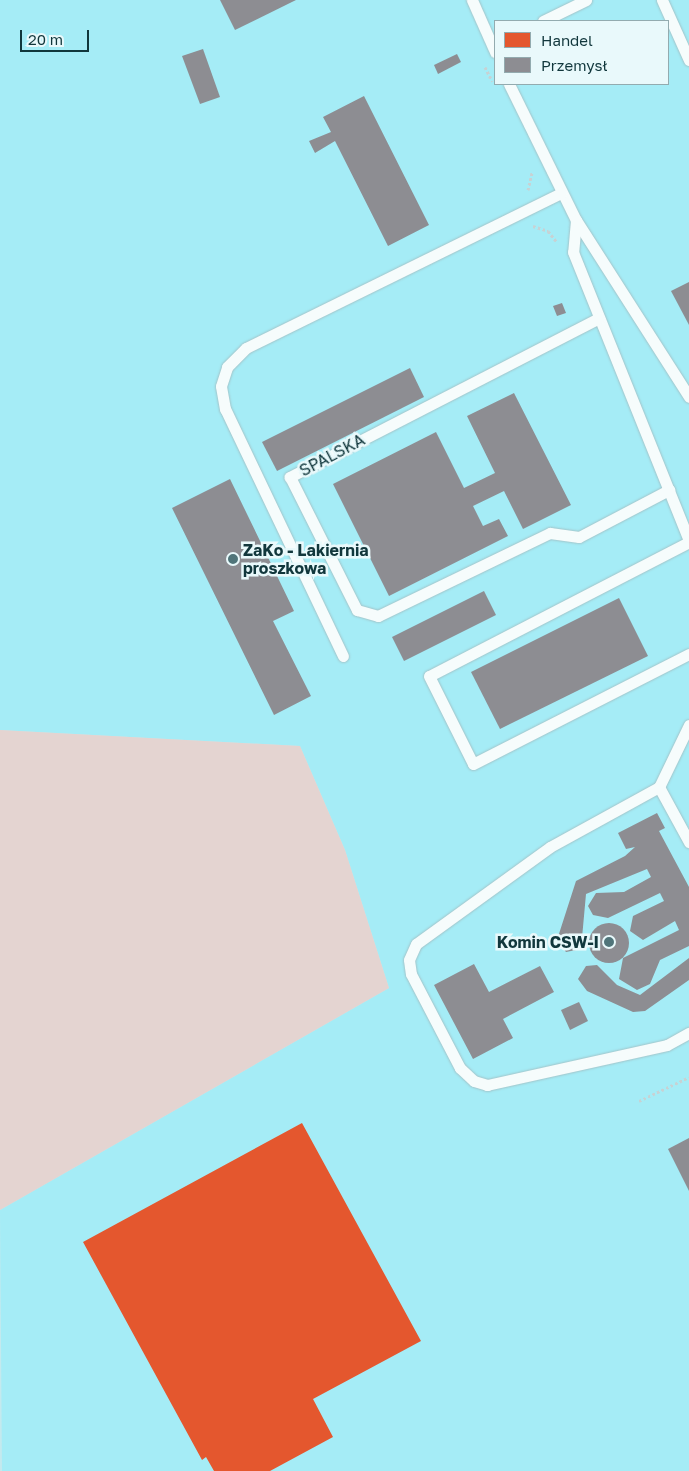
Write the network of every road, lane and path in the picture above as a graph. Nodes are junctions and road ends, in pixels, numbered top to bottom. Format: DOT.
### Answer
graph roads {
  1 [pos="472,0"];
  2 [pos="586,0"];
  3 [pos="662,0"];
  4 [pos="544,20"];
  5 [pos="494,47"];
  6 [pos="689,60"];
  7 [pos="483,62"];
  8 [pos="509,85"];
  9 [pos="495,89"];
  10 [pos="532,168"];
  11 [pos="561,193"];
  12 [pos="522,197"];
  13 [pos="576,220"];
  14 [pos="529,226"];
  15 [pos="558,245"];
  16 [pos="599,318"];
  17 [pos="689,398"];
  18 [pos="669,490"];
  19 [pos="689,541"];
  20 [pos="689,654"];
  21 [pos="343,656"];
  22 [pos="689,725"];
  23 [pos="660,786"];
  24 [pos="689,842"];
  25 [pos="689,1033"];
  26 [pos="689,1077"];
  27 [pos="640,1101"];
  1 -- 5 [label="lane"];
  2 -- 4 [label="lane"];
  3 -- 6 [label="lane"];
  7 -- 9 [label="path"];
  8 -- 11 [label="lane"];
  10 -- 12 [label="path"];
  11 -- 13 [label="lane"];
  11 -- 21 [label="lane"];
  13 -- 16 [label="lane"];
  13 -- 17 [label="lane"];
  14 -- 15 [label="path"];
  16 -- 18 [label="lane"];
  16 -- 18 [label="lane, SPALSKA"];
  18 -- 19 [label="lane"];
  19 -- 20 [label="lane"];
  22 -- 23 [label="lane"];
  23 -- 24 [label="lane"];
  23 -- 25 [label="lane"];
  26 -- 27 [label="path"];
}
